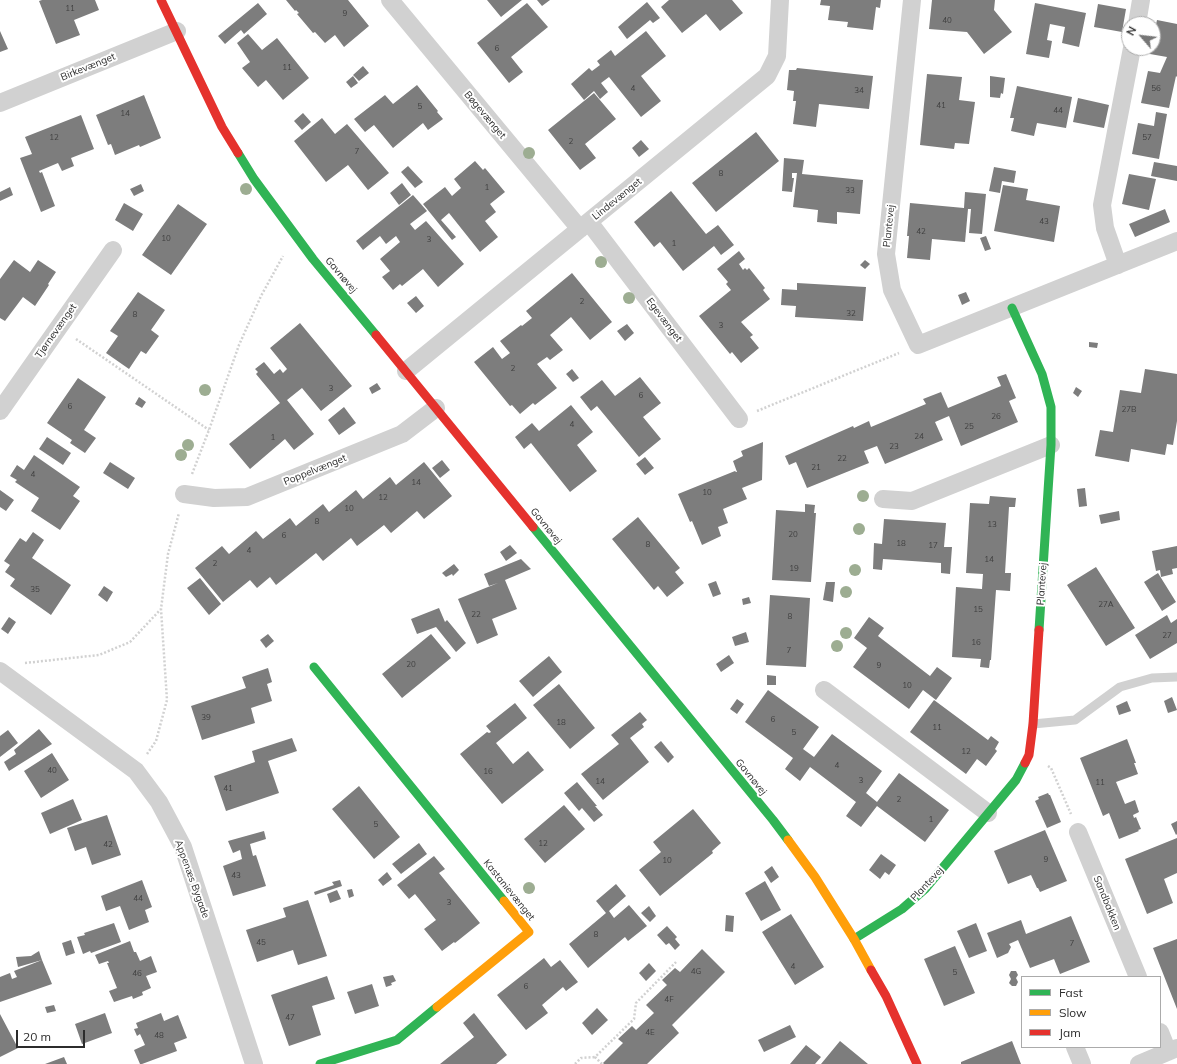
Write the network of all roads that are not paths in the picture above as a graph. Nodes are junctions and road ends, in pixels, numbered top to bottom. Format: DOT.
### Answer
graph roads {
  1 [pos="161,0"];
  2 [pos="390,0"];
  3 [pos="780,0"];
  4 [pos="912,0"];
  5 [pos="1141,0"];
  6 [pos="1138,16"];
  7 [pos="177,31"];
  8 [pos="1130,56"];
  9 [pos="0,103"];
  10 [pos="585,225"];
  11 [pos="1177,241"];
  12 [pos="113,250"];
  13 [pos="1118,265"];
  14 [pos="1012,308"];
  15 [pos="406,371"];
  16 [pos="436,408"];
  17 [pos="0,411"];
  18 [pos="739,419"];
  19 [pos="1051,445"];
  20 [pos="184,494"];
  21 [pos="883,499"];
  22 [pos="314,667"];
  23 [pos="0,671"];
  24 [pos="1177,677"];
  25 [pos="824,690"];
  26 [pos="1033,724"];
  27 [pos="988,813"];
  28 [pos="1078,832"];
  29 [pos="854,939"];
  30 [pos="1135,976"];
  31 [pos="1161,1033"];
  32 [pos="1075,1048"];
  33 [pos="1173,1050"];
  34 [pos="254,1064"];
  35 [pos="320,1064"];
  36 [pos="917,1064"];
  37 [pos="1082,1064"];
  38 [pos="1139,1064"];
  1 -- 7 [label="street, Gavnøvej"];
  2 -- 10 [label="street, Bøgevænget"];
  3 -- 10 [label="street, Lindevænget"];
  4 -- 14 [label="street, Plantevej"];
  5 -- 6 [label="street"];
  7 -- 9 [label="street, Birkevænget"];
  7 -- 15 [label="street, Gavnøvej"];
  8 -- 13 [label="street"];
  10 -- 15 [label="street, Lindevænget"];
  10 -- 18 [label="street, Egevænget"];
  11 -- 13 [label="street"];
  12 -- 17 [label="street, Tjørnevænget"];
  13 -- 14 [label="street"];
  14 -- 19 [label="street, Plantevej"];
  15 -- 16 [label="street, Gavnøvej"];
  16 -- 20 [label="street, Poppelvænget"];
  16 -- 29 [label="street, Gavnøvej"];
  19 -- 21 [label="street"];
  19 -- 26 [label="street, Plantevej"];
  22 -- 35 [label="street, Kastanievænget"];
  23 -- 34 [label="street, Appenæs Bygade"];
  24 -- 26 [label="lane"];
  25 -- 27 [label="street"];
  26 -- 27 [label="street, Plantevej"];
  27 -- 29 [label="street, Plantevej"];
  28 -- 30 [label="street, Sandbakken"];
  29 -- 36 [label="street, Gavnøvej"];
  31 -- 33 [label="street"];
  32 -- 37 [label="street"];
  33 -- 38 [label="street"];
}
